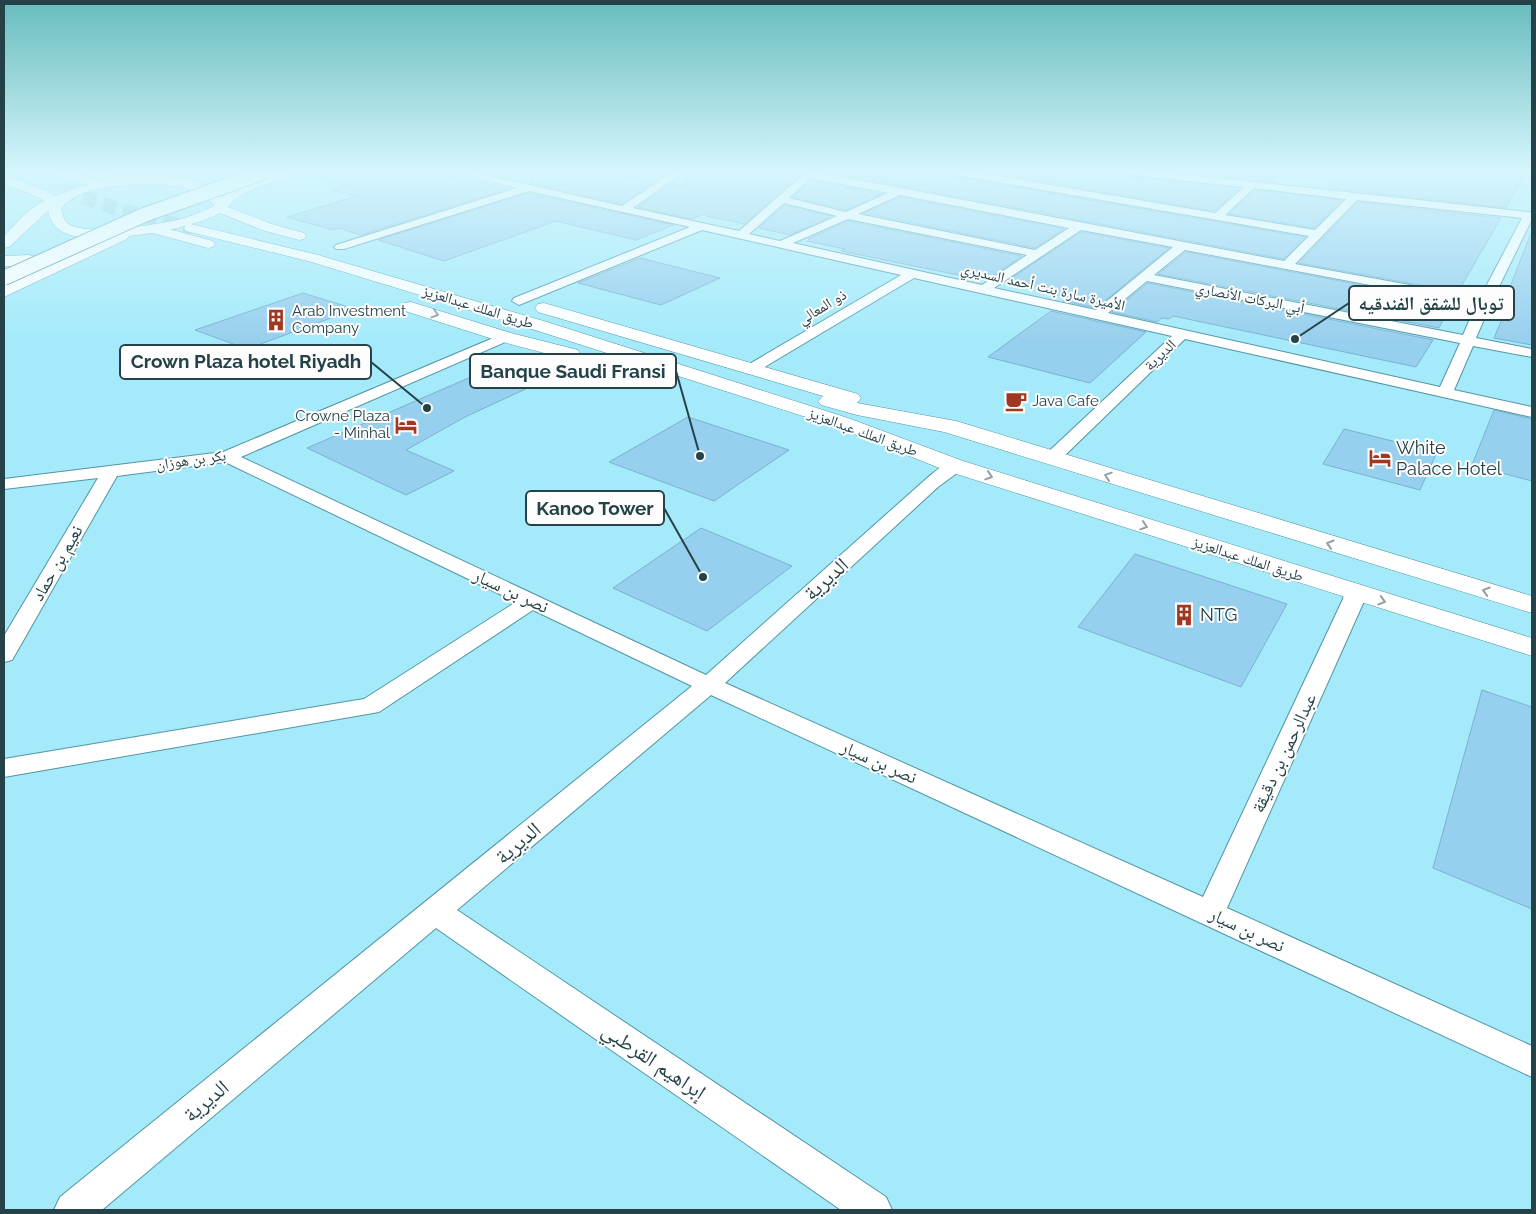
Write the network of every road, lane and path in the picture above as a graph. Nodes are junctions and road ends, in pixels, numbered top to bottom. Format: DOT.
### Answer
graph roads {
  1 [pos="20,229"];
  2 [pos="68,229"];
  3 [pos="75,229"];
  4 [pos="114,229"];
  5 [pos="154,229"];
  6 [pos="194,229"];
  7 [pos="273,229"];
  8 [pos="278,229"];
  9 [pos="398,229"];
  10 [pos="696,229"];
  11 [pos="707,229"];
  12 [pos="748,229"];
  13 [pos="817,229"];
  14 [pos="914,229"];
  15 [pos="1075,229"];
  16 [pos="1093,229"];
  17 [pos="1286,229"];
  18 [pos="1323,229"];
  19 [pos="1524,229"];
  20 [pos="129,232"];
  21 [pos="1318,234"];
  22 [pos="740,236"];
  23 [pos="50,239"];
  24 [pos="4,244"];
  25 [pos="780,245"];
  26 [pos="33,246"];
  27 [pos="1182,246"];
  28 [pos="340,247"];
  29 [pos="1038,254"];
  30 [pos="368,256"];
  31 [pos="4,260"];
  32 [pos="1287,266"];
  33 [pos="911,274"];
  34 [pos="1144,277"];
  35 [pos="4,278"];
  36 [pos="25,282"];
  37 [pos="339,284"];
  38 [pos="983,290"];
  39 [pos="4,292"];
  40 [pos="500,295"];
  41 [pos="394,301"];
  42 [pos="519,301"];
  43 [pos="1484,303"];
  44 [pos="1097,316"];
  45 [pos="1182,335"];
  46 [pos="505,337"];
  47 [pos="1467,340"];
  48 [pos="1532,353"];
  49 [pos="751,369"];
  50 [pos="1445,393"];
  51 [pos="1532,412"];
  52 [pos="948,426"];
  53 [pos="921,453"];
  54 [pos="227,457"];
  55 [pos="1052,458"];
  56 [pos="955,466"];
  57 [pos="110,471"];
  58 [pos="4,484"];
  59 [pos="1354,592"];
  60 [pos="532,601"];
  61 [pos="1532,605"];
  62 [pos="1532,647"];
  63 [pos="4,655"];
  64 [pos="709,685"];
  65 [pos="4,768"];
  66 [pos="435,911"];
  67 [pos="1210,912"];
  68 [pos="1532,1062"];
  69 [pos="73,1210"];
  70 [pos="873,1210"];
  1 -- 24 [label="main road"];
  2 -- 20 [label="main road"];
  3 -- 23 [label="main road"];
  4 -- 35 [label="main road, bridge"];
  5 -- 20 [label="main road"];
  5 -- 37 [label="main road"];
  6 -- 53 [label="main road, طريق الملك عبدالعزيز"];
  7 -- 28 [label="main road"];
  8 -- 52 [label="main road, طريق الملك عبدالعزيز"];
  9 -- 28 [label="street"];
  10 -- 42 [label="street"];
  11 -- 22 [label="street, الأميرة سارة بنت أحمد السديري"];
  12 -- 22 [label="street"];
  13 -- 25 [label="street"];
  14 -- 29 [label="street"];
  15 -- 29 [label="street"];
  16 -- 27 [label="street"];
  17 -- 21 [label="street"];
  18 -- 21 [label="street"];
  19 -- 43 [label="street"];
  20 -- 36 [label="main road"];
  21 -- 32 [label="street"];
  22 -- 25 [label="street, الأميرة سارة بنت أحمد السديري"];
  25 -- 33 [label="street, الأميرة سارة بنت أحمد السديري"];
  26 -- 31 [label="main road"];
  27 -- 32 [label="street"];
  27 -- 34 [label="street"];
  28 -- 30 [label="main road"];
  29 -- 38 [label="street"];
  31 -- 36 [label="main road"];
  32 -- 43 [label="street"];
  33 -- 38 [label="street, الأميرة سارة بنت أحمد السديري"];
  33 -- 49 [label="street, ذو المعالي"];
  34 -- 44 [label="street"];
  34 -- 47 [label="street, أبي البركات الأنصاري"];
  36 -- 39 [label="main road"];
  38 -- 44 [label="street, الأميرة سارة بنت أحمد السديري"];
  40 -- 42 [label="main road"];
  41 -- 46 [label="main road, one-way"];
  42 -- 49 [label="main road"];
  43 -- 47 [label="street"];
  44 -- 45 [label="street, الأميرة سارة بنت أحمد السديري"];
  45 -- 50 [label="street, الأميرة سارة بنت أحمد السديري"];
  45 -- 55 [label="street, الديرية"];
  46 -- 53 [label="main road"];
  46 -- 54 [label="street, بكر بن هوزان"];
  47 -- 48 [label="street, أبي البركات الأنصاري"];
  47 -- 50 [label="street"];
  49 -- 52 [label="main road"];
  50 -- 51 [label="street, الأميرة سارة بنت أحمد السديري"];
  52 -- 55 [label="main road, طريق الملك عبدالعزيز"];
  53 -- 56 [label="main road, طريق الملك عبدالعزيز"];
  54 -- 57 [label="street, بكر بن هوزان"];
  54 -- 60 [label="street, نصر بن سيار"];
  61 -- 55 [label="main road, طريق الملك عبدالعزيز, one-way"];
  56 -- 59 [label="main road, طريق الملك عبدالعزيز, one-way"];
  56 -- 64 [label="street, الديرية"];
  57 -- 58 [label="street, بكر بن هوزان"];
  57 -- 63 [label="street, نعيم بن حماد"];
  59 -- 62 [label="main road, طريق الملك عبدالعزيز, one-way"];
  59 -- 67 [label="street, عبدالرحمن بن دقيقة"];
  60 -- 64 [label="street, نصر بن سيار"];
  60 -- 65 [label="street"];
  64 -- 66 [label="street, الديرية"];
  64 -- 67 [label="street, نصر بن سيار"];
  66 -- 69 [label="street, الديرية"];
  66 -- 70 [label="street, إبراهيم القرطبي"];
  67 -- 68 [label="street, نصر بن سيار"];
}
